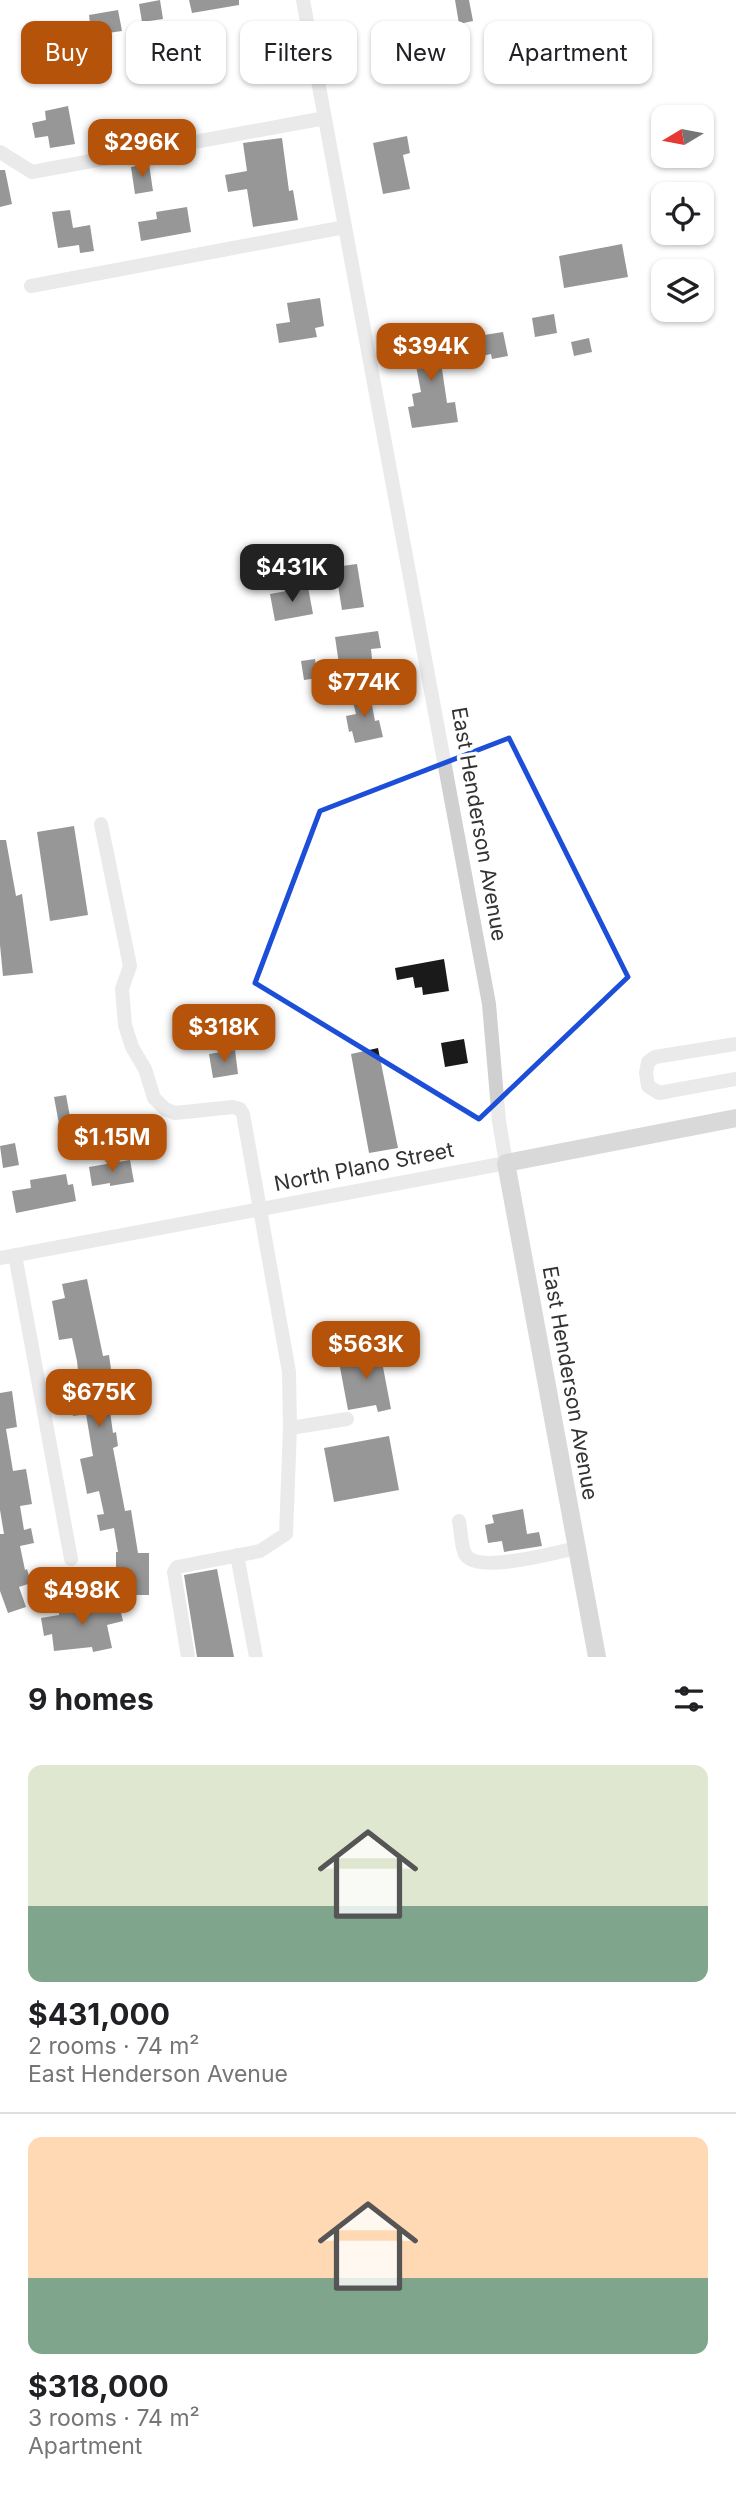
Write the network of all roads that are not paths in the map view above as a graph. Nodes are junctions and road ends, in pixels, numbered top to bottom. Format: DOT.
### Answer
graph roads {
  1 [pos="303,0"];
  2 [pos="325,118"];
  3 [pos="0,152"];
  4 [pos="345,227"];
  5 [pos="31,286"];
  6 [pos="101,824"];
  7 [pos="736,1044"];
  8 [pos="736,1079"];
  9 [pos="736,1118"];
  10 [pos="506,1163"];
  11 [pos="259,1210"];
  12 [pos="7,1256"];
  13 [pos="347,1419"];
  14 [pos="290,1428"];
  15 [pos="459,1521"];
  16 [pos="577,1548"];
  17 [pos="237,1555"];
  18 [pos="71,1559"];
  19 [pos="188,1657"];
  20 [pos="256,1657"];
  21 [pos="597,1657"];
  1 -- 2 [label="street, East Henderson Avenue"];
  2 -- 3 [label="street"];
  2 -- 4 [label="street, East Henderson Avenue"];
  4 -- 5 [label="street"];
  4 -- 10 [label="street, East Henderson Avenue"];
  6 -- 11 [label="street"];
  7 -- 8 [label="street"];
  9 -- 10 [label="main road, North Plano Street"];
  10 -- 11 [label="street, North Plano Street"];
  10 -- 16 [label="main road, East Henderson Avenue"];
  11 -- 12 [label="street, North Plano Street"];
  11 -- 14 [label="street"];
  12 -- 18 [label="street"];
  13 -- 14 [label="street"];
  14 -- 17 [label="street"];
  15 -- 16 [label="street"];
  16 -- 21 [label="main road, East Henderson Avenue"];
  17 -- 19 [label="street"];
  17 -- 20 [label="street"];
}
